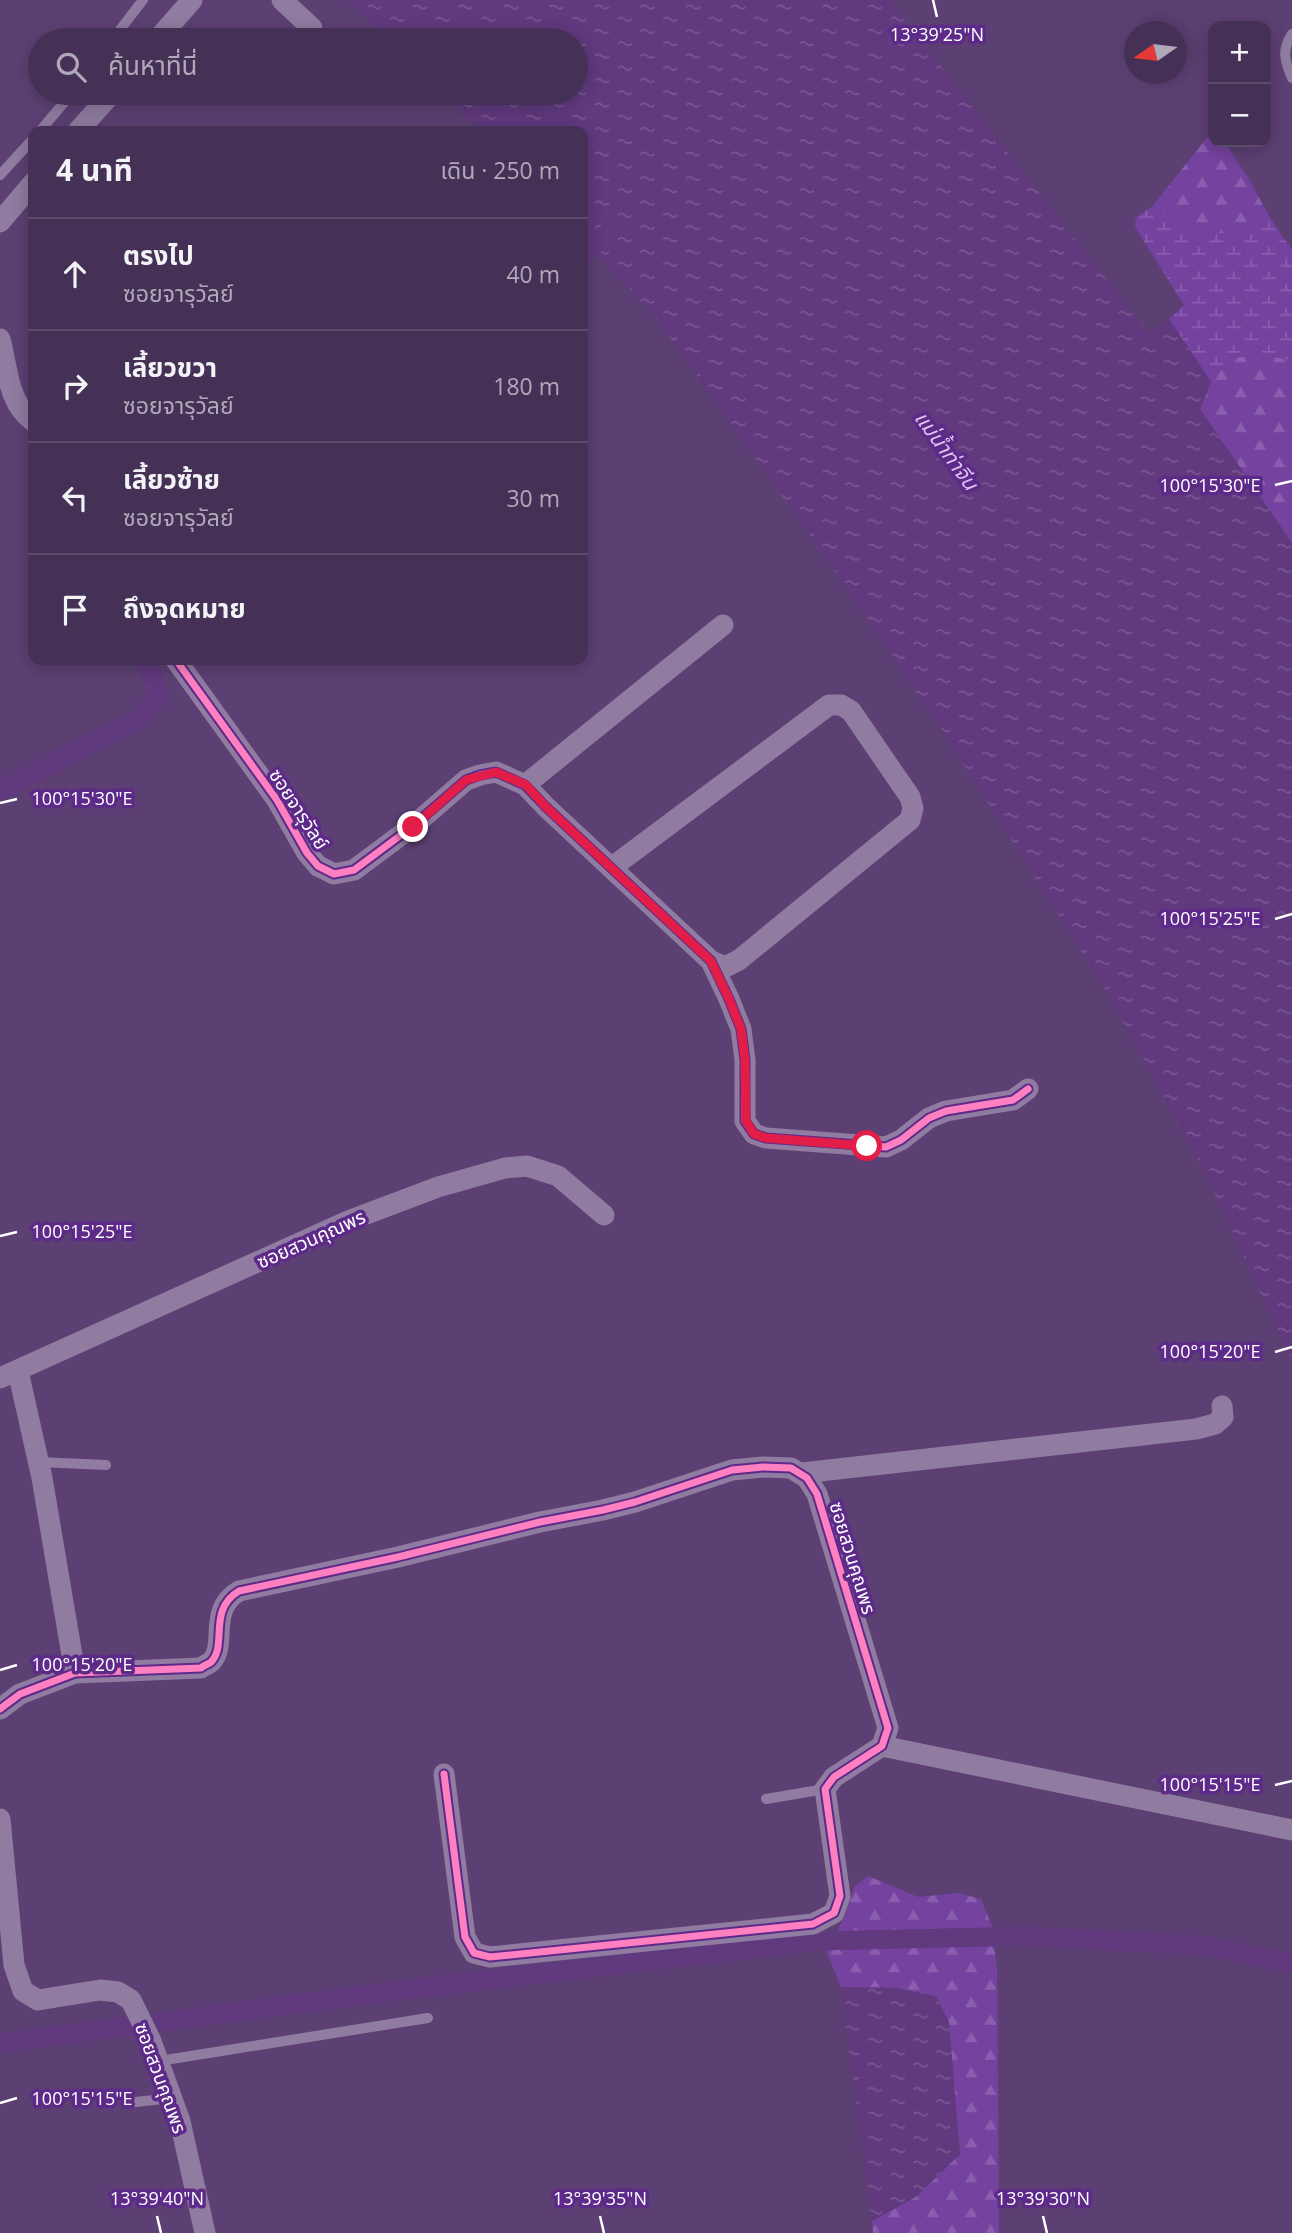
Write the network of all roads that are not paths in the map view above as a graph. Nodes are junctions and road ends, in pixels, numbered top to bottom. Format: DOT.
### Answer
graph roads {
  1 [pos="143,0"];
  2 [pos="192,0"];
  3 [pos="282,0"];
  4 [pos="121,28"];
  5 [pos="168,28"];
  6 [pos="312,28"];
  7 [pos="1292,34"];
  8 [pos="1292,78"];
  9 [pos="62,105"];
  10 [pos="101,105"];
  11 [pos="44,126"];
  12 [pos="82,126"];
  13 [pos="28,144"];
  14 [pos="0,175"];
  15 [pos="28,189"];
  16 [pos="0,222"];
  17 [pos="0,339"];
  18 [pos="28,417"];
  19 [pos="723,625"];
  20 [pos="180,665"];
  21 [pos="526,785"];
  22 [pos="611,868"];
  23 [pos="711,961"];
  24 [pos="1028,1089"];
  25 [pos="604,1215"];
  26 [pos="9,1374"];
  27 [pos="1222,1406"];
  28 [pos="39,1462"];
  29 [pos="106,1465"];
  30 [pos="802,1473"];
  31 [pos="75,1673"];
  32 [pos="0,1709"];
  33 [pos="882,1745"];
  34 [pos="444,1774"];
  35 [pos="825,1789"];
  36 [pos="766,1799"];
  37 [pos="0,1819"];
  38 [pos="1292,1829"];
  39 [pos="428,2018"];
  40 [pos="159,2061"];
  41 [pos="172,2098"];
  42 [pos="127,2103"];
  43 [pos="205,2233"];
  1 -- 4 [label="lane"];
  2 -- 5 [label="street"];
  3 -- 6 [label="street"];
  7 -- 8 [label="lane"];
  9 -- 11 [label="lane"];
  10 -- 12 [label="street"];
  13 -- 14 [label="lane"];
  15 -- 16 [label="street"];
  17 -- 18 [label="street"];
  19 -- 21 [label="street"];
  20 -- 21 [label="street, ซอยจารุวัลย์"];
  21 -- 22 [label="street, ซอยจารุวัลย์"];
  22 -- 23 [label="street, ซอยจารุวัลย์"];
  22 -- 23 [label="street"];
  23 -- 24 [label="street, ซอยจารุวัลย์"];
  25 -- 26 [label="street, ซอยสวนคุณพร"];
  26 -- 28 [label="street, ซอยสวนคุณพร"];
  27 -- 30 [label="street"];
  28 -- 29 [label="lane"];
  28 -- 31 [label="street, ซอยสวนคุณพร"];
  30 -- 31 [label="street"];
  30 -- 33 [label="street, ซอยสวนคุณพร"];
  31 -- 32 [label="street"];
  33 -- 35 [label="street"];
  33 -- 38 [label="street"];
  34 -- 35 [label="street"];
  35 -- 36 [label="lane"];
  37 -- 40 [label="street, ซอยสวนคุณพร"];
  39 -- 40 [label="lane"];
  40 -- 41 [label="street, ซอยสวนคุณพร"];
  41 -- 42 [label="lane"];
  41 -- 43 [label="street, ซอยสวนคุณพร"];
}
